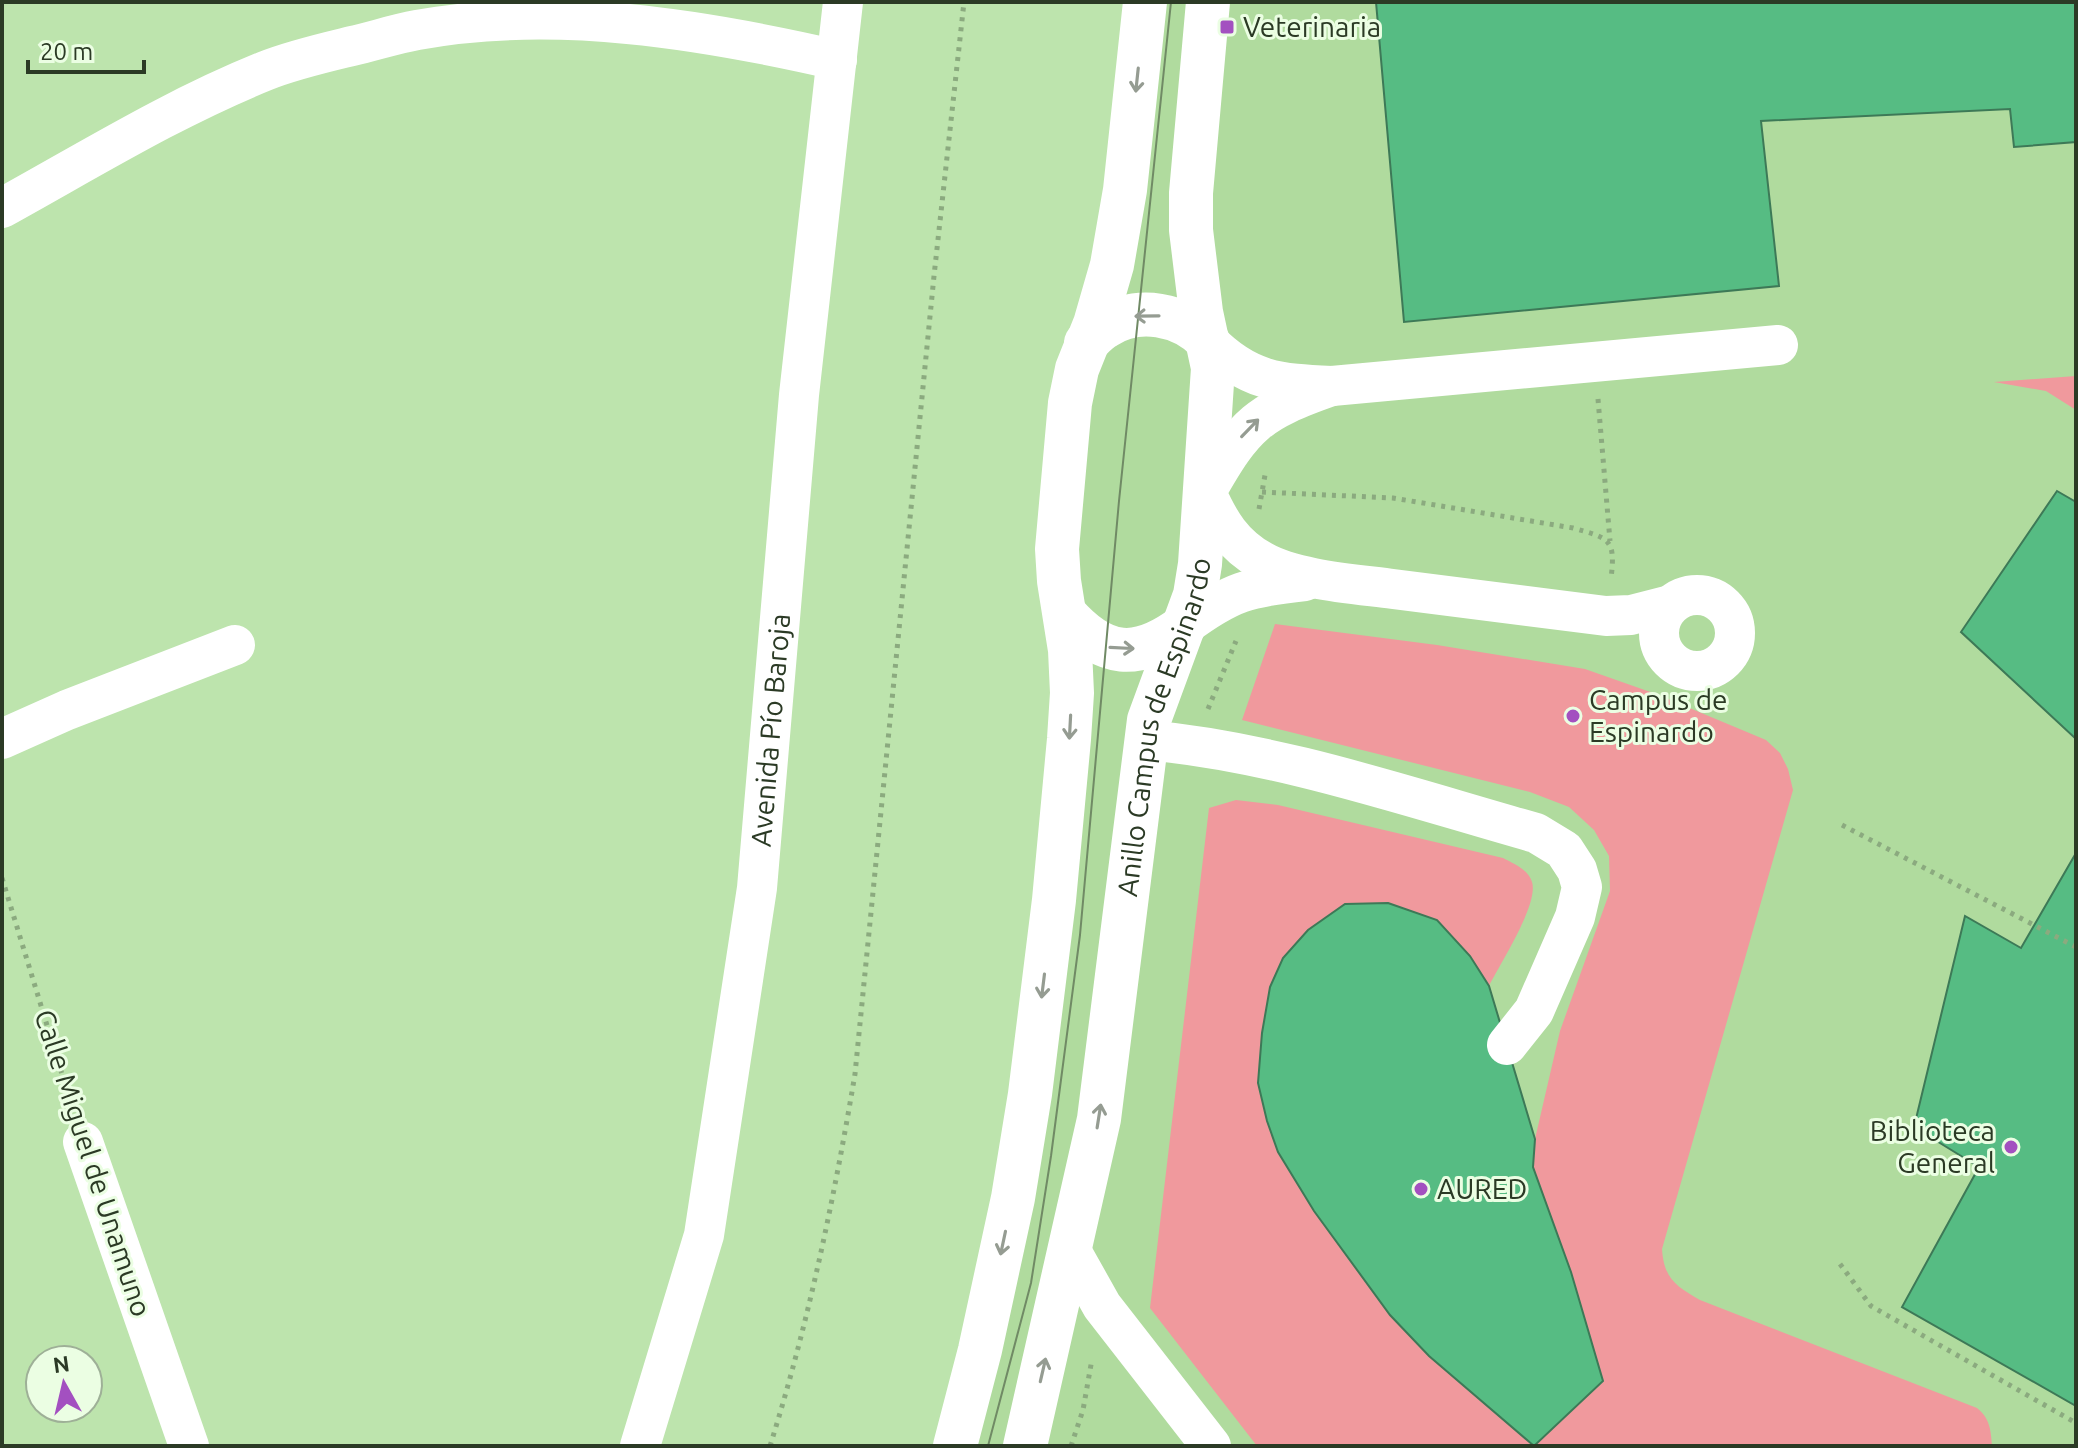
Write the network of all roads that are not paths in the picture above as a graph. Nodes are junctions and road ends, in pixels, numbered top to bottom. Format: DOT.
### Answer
graph roads {
  1 [pos="843,2"];
  2 [pos="1145,2"];
  3 [pos="1208,2"];
  4 [pos="837,60"];
  5 [pos="2,208"];
  6 [pos="1090,334"];
  7 [pos="1208,341"];
  8 [pos="1778,345"];
  9 [pos="1332,386"];
  10 [pos="1206,492"];
  11 [pos="1321,580"];
  12 [pos="1670,605"];
  13 [pos="1606,616"];
  14 [pos="1184,626"];
  15 [pos="1067,632"];
  16 [pos="235,645"];
  17 [pos="1664,654"];
  18 [pos="2,739"];
  19 [pos="1146,740"];
  20 [pos="1507,1045"];
  21 [pos="83,1142"];
  22 [pos="1070,1249"];
  23 [pos="189,1446"];
  24 [pos="640,1446"];
  25 [pos="955,1446"];
  26 [pos="1025,1446"];
  27 [pos="1211,1446"];
  1 -- 4 [label="street, Avenida Pío Baroja"];
  2 -- 6 [label="main road, one-way"];
  3 -- 7 [label="main road, Anillo Campus de Espinardo"];
  4 -- 5 [label="street"];
  4 -- 24 [label="street, Avenida Pío Baroja"];
  7 -- 6 [label="main road, one-way"];
  6 -- 15 [label="main road"];
  7 -- 9 [label="street"];
  7 -- 10 [label="main road, Anillo Campus de Espinardo"];
  8 -- 9 [label="street"];
  10 -- 9 [label="street, one-way"];
  10 -- 11 [label="street"];
  10 -- 14 [label="main road, Anillo Campus de Espinardo"];
  11 -- 13 [label="street"];
  11 -- 14 [label="street"];
  12 -- 13 [label="street"];
  12 -- 17 [label="street"];
  12 -- 17 [label="street"];
  13 -- 17 [label="street"];
  15 -- 14 [label="main road, one-way"];
  14 -- 19 [label="main road, Anillo Campus de Espinardo"];
  15 -- 25 [label="main road, one-way"];
  16 -- 18 [label="street"];
  19 -- 20 [label="street"];
  22 -- 19 [label="main road, Anillo Campus de Espinardo, one-way"];
  21 -- 23 [label="street, Calle Miguel de Unamuno"];
  26 -- 22 [label="main road, Anillo Campus de Espinardo, one-way"];
  22 -- 27 [label="street"];
}
